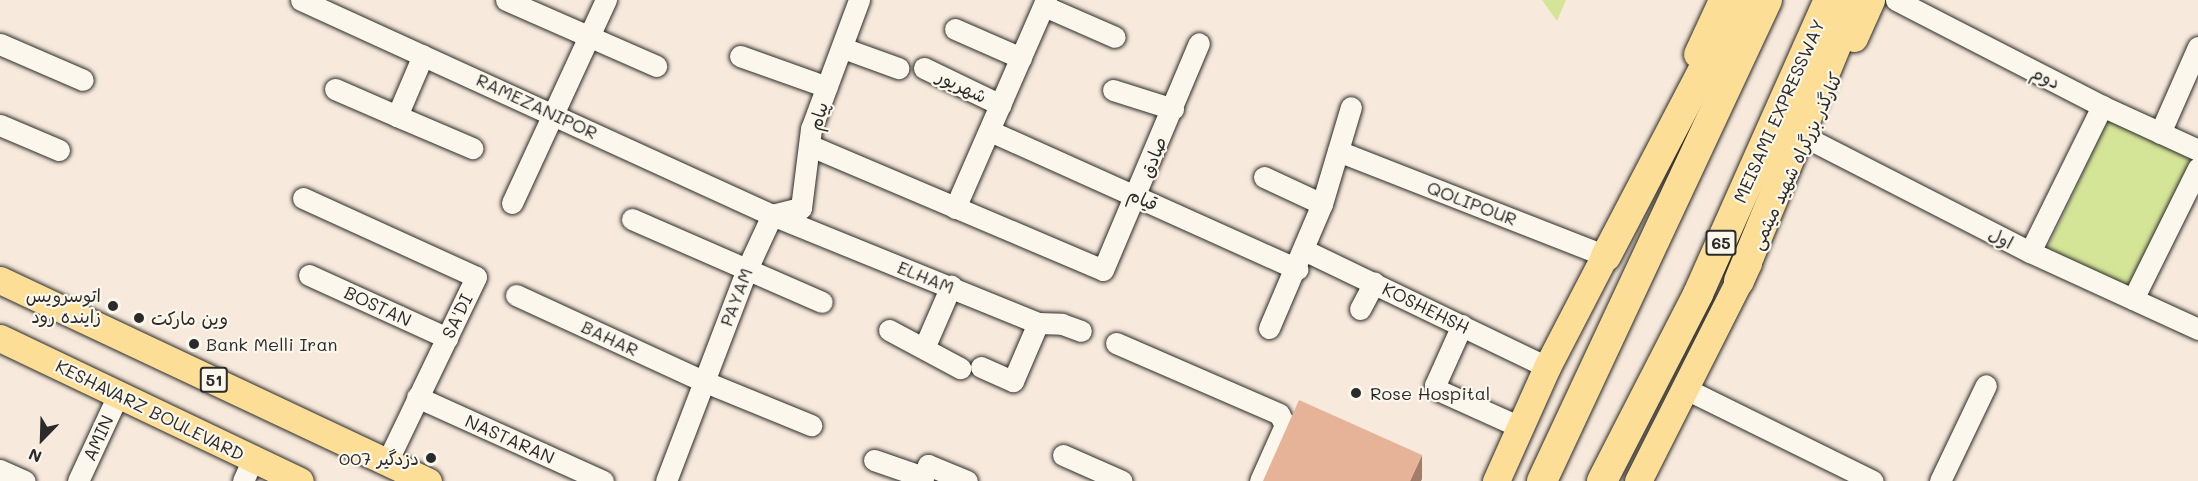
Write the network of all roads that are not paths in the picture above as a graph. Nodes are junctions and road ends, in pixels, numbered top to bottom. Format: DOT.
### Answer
graph roads {
  1 [pos="301,0"];
  2 [pos="506,0"];
  3 [pos="606,0"];
  4 [pos="859,0"];
  5 [pos="1722,0"];
  6 [pos="1740,0"];
  7 [pos="1767,0"];
  8 [pos="1829,0"];
  9 [pos="1855,0"];
  10 [pos="1872,0"];
  11 [pos="1896,0"];
  12 [pos="1045,3"];
  13 [pos="955,28"];
  14 [pos="590,36"];
  15 [pos="1115,37"];
  16 [pos="1199,43"];
  17 [pos="0,44"];
  18 [pos="2198,47"];
  19 [pos="843,48"];
  20 [pos="423,55"];
  21 [pos="740,56"];
  22 [pos="1021,58"];
  23 [pos="656,66"];
  24 [pos="898,68"];
  25 [pos="924,68"];
  26 [pos="83,80"];
  27 [pos="827,87"];
  28 [pos="334,89"];
  29 [pos="1113,90"];
  30 [pos="1001,105"];
  31 [pos="2102,106"];
  32 [pos="1351,107"];
  33 [pos="1173,109"];
  34 [pos="552,113"];
  35 [pos="396,116"];
  36 [pos="0,125"];
  37 [pos="990,131"];
  38 [pos="2160,133"];
  39 [pos="1808,138"];
  40 [pos="811,146"];
  41 [pos="472,148"];
  42 [pos="59,150"];
  43 [pos="2198,150"];
  44 [pos="1338,151"];
  45 [pos="2198,168"];
  46 [pos="1264,177"];
  47 [pos="1137,196"];
  48 [pos="303,198"];
  49 [pos="512,203"];
  50 [pos="1322,204"];
  51 [pos="955,208"];
  52 [pos="772,215"];
  53 [pos="632,219"];
  54 [pos="2030,252"];
  55 [pos="1606,256"];
  56 [pos="1300,259"];
  57 [pos="747,269"];
  58 [pos="309,275"];
  59 [pos="0,280"];
  60 [pos="1739,281"];
  61 [pos="1374,283"];
  62 [pos="951,286"];
  63 [pos="516,295"];
  64 [pos="2133,299"];
  65 [pos="822,302"];
  66 [pos="1360,309"];
  67 [pos="1038,323"];
  68 [pos="1461,326"];
  69 [pos="1269,328"];
  70 [pos="2198,329"];
  71 [pos="889,330"];
  72 [pos="1082,331"];
  73 [pos="0,338"];
  74 [pos="447,338"];
  75 [pos="1116,343"];
  76 [pos="924,348"];
  77 [pos="981,367"];
  78 [pos="1547,367"];
  79 [pos="960,368"];
  80 [pos="703,381"];
  81 [pos="1986,385"];
  82 [pos="1686,389"];
  83 [pos="118,395"];
  84 [pos="417,397"];
  85 [pos="811,425"];
  86 [pos="1520,427"];
  87 [pos="1062,455"];
  88 [pos="874,460"];
  89 [pos="387,462"];
  90 [pos="0,470"];
  91 [pos="248,470"];
  92 [pos="908,478"];
  93 [pos="25,481"];
  94 [pos="78,481"];
  95 [pos="300,481"];
  96 [pos="428,481"];
  97 [pos="603,481"];
  98 [pos="666,481"];
  99 [pos="967,481"];
  100 [pos="1122,481"];
  101 [pos="1260,481"];
  102 [pos="1496,481"];
  103 [pos="1542,481"];
  104 [pos="1602,481"];
  105 [pos="1638,481"];
  106 [pos="1873,481"];
  107 [pos="1940,481"];
  1 -- 20 [label="street, RAMEZANIPOR"];
  2 -- 14 [label="street"];
  3 -- 14 [label="street"];
  4 -- 19 [label="street, پیام"];
  5 -- 55 [label="main road"];
  6 -- 55 [label="highway"];
  7 -- 103 [label="highway"];
  8 -- 104 [label="highway, MEISAMI EXPRESSWAY / 65"];
  9 -- 60 [label="highway"];
  10 -- 39 [label="main road, کنارگذر بزرگراه شهید میثمی"];
  11 -- 31 [label="street, دوم"];
  12 -- 15 [label="street"];
  12 -- 22 [label="street"];
  13 -- 22 [label="street"];
  14 -- 23 [label="street"];
  14 -- 34 [label="street"];
  16 -- 33 [label="street, صادق"];
  17 -- 26 [label="street"];
  18 -- 38 [label="street"];
  19 -- 24 [label="street"];
  19 -- 27 [label="street, پیام"];
  20 -- 34 [label="street, RAMEZANIPOR"];
  20 -- 35 [label="street"];
  21 -- 27 [label="street"];
  22 -- 30 [label="street"];
  25 -- 30 [label="street, شهریور"];
  27 -- 40 [label="street, پیام"];
  28 -- 35 [label="street"];
  29 -- 33 [label="street"];
  30 -- 37 [label="street"];
  31 -- 38 [label="street, دوم"];
  31 -- 54 [label="street"];
  32 -- 44 [label="street"];
  33 -- 47 [label="street, صادق"];
  34 -- 49 [label="street"];
  34 -- 52 [label="street, RAMEZANIPOR"];
  35 -- 41 [label="street"];
  36 -- 42 [label="street"];
  37 -- 47 [label="street, قیام"];
  37 -- 51 [label="street"];
  38 -- 43 [label="street, دوم"];
  39 -- 54 [label="street, اول"];
  39 -- 60 [label="main road, کنارگذر بزرگراه شهید میثمی"];
  40 -- 51 [label="street"];
  40 -- 52 [label="street, پیام"];
  44 -- 50 [label="street"];
  44 -- 55 [label="street, QOLIPOUR"];
  45 -- 64 [label="street"];
  46 -- 50 [label="street"];
  47 -- 51 [label="street, صادق"];
  47 -- 56 [label="street, قیام"];
  48 -- 74 [label="street, SA'DI"];
  50 -- 56 [label="street"];
  52 -- 57 [label="street, PAYAM"];
  52 -- 62 [label="street, ELHAM"];
  53 -- 57 [label="street"];
  54 -- 64 [label="street, اول"];
  55 -- 78 [label="main road"];
  56 -- 61 [label="street, KOSHEHSH"];
  56 -- 69 [label="street"];
  57 -- 65 [label="street"];
  57 -- 80 [label="street, PAYAM"];
  58 -- 74 [label="street, BOSTAN"];
  59 -- 89 [label="main road, 51"];
  60 -- 82 [label="main road, کنارگذر بزرگراه شهید میثمی"];
  61 -- 66 [label="street"];
  61 -- 68 [label="street, KOSHEHSH"];
  62 -- 67 [label="street, ELHAM"];
  62 -- 76 [label="street"];
  63 -- 80 [label="street, BAHAR"];
  64 -- 70 [label="street, اول"];
  67 -- 72 [label="street, ELHAM"];
  67 -- 77 [label="street"];
  68 -- 78 [label="street, KOSHEHSH"];
  68 -- 86 [label="street"];
  71 -- 76 [label="street"];
  73 -- 83 [label="main road, KESHAVARZ BOULEVARD"];
  74 -- 84 [label="street, SA'DI"];
  75 -- 101 [label="street"];
  76 -- 79 [label="street"];
  78 -- 86 [label="main road"];
  80 -- 85 [label="street"];
  80 -- 98 [label="street, PAYAM"];
  81 -- 107 [label="street"];
  82 -- 105 [label="main road, کنارگذر بزرگراه شهید میثمی"];
  82 -- 106 [label="street"];
  83 -- 91 [label="main road, KESHAVARZ BOULEVARD"];
  83 -- 94 [label="street, AMIN"];
  84 -- 89 [label="street, SA'DI"];
  84 -- 97 [label="street, NASTARAN"];
  86 -- 102 [label="main road"];
  87 -- 100 [label="street"];
  88 -- 92 [label="street"];
  89 -- 96 [label="main road, 51"];
  90 -- 93 [label="street"];
  91 -- 95 [label="main road, KESHAVARZ BOULEVARD"];
  92 -- 99 [label="street"];
}
